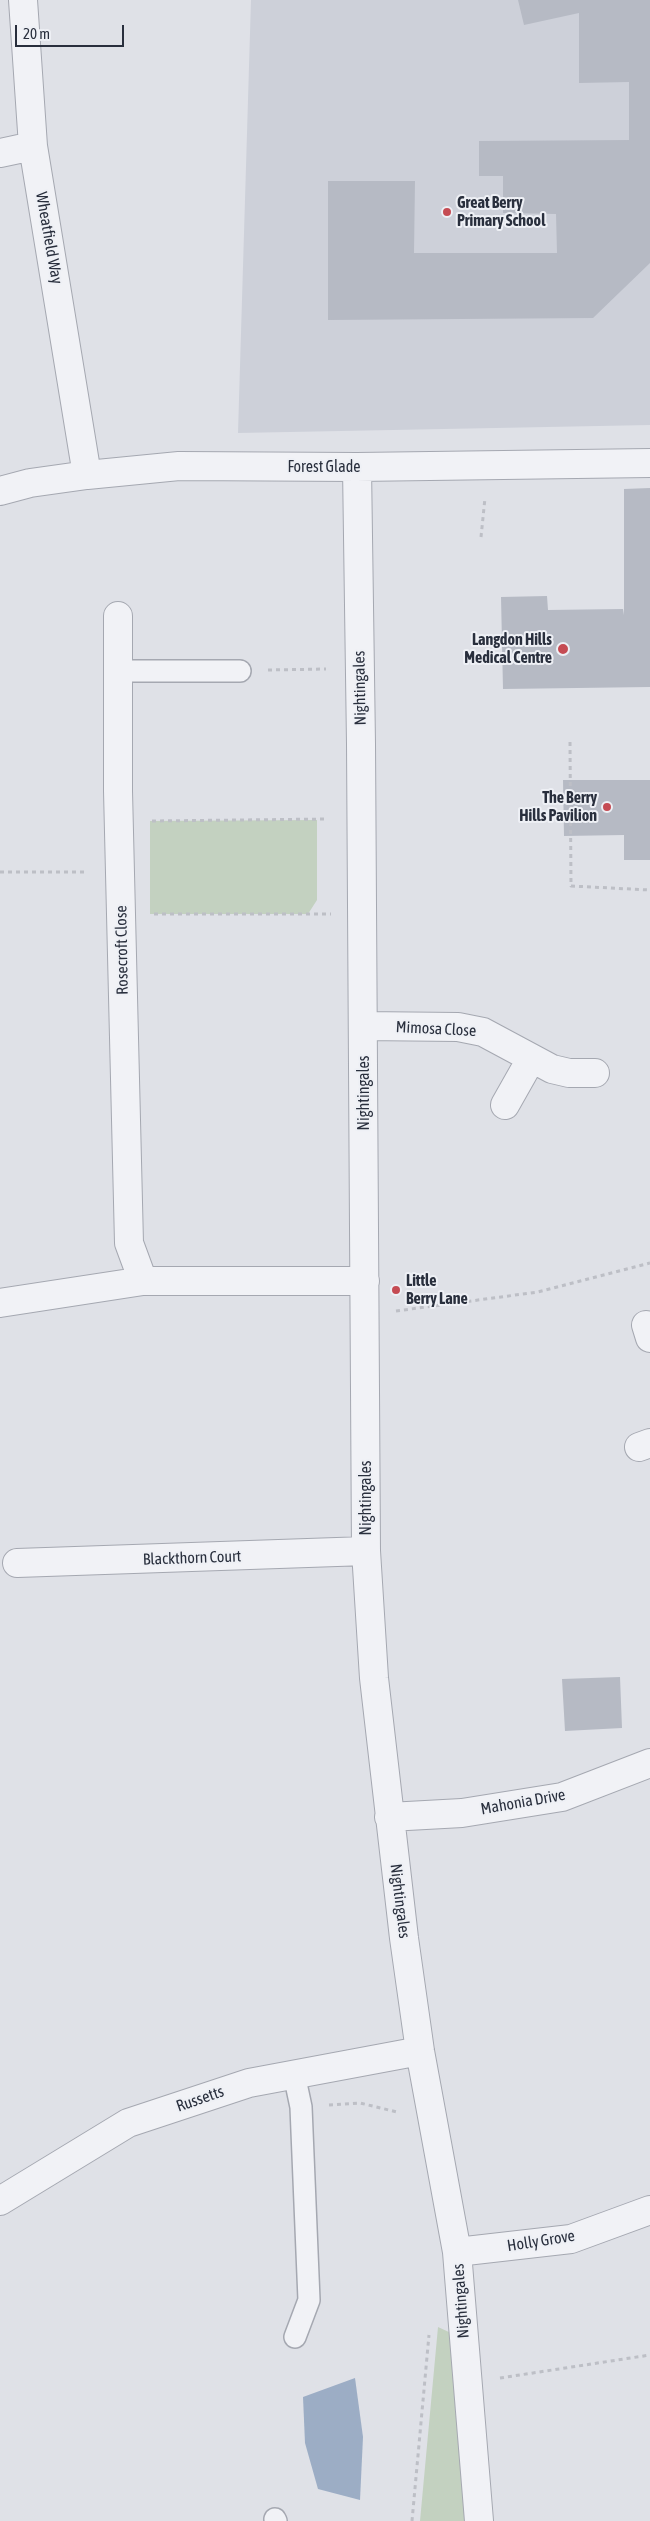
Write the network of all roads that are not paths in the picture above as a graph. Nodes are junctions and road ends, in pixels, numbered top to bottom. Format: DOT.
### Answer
graph roads {
  1 [pos="23,0"];
  2 [pos="33,146"];
  3 [pos="0,153"];
  4 [pos="650,463"];
  5 [pos="357,467"];
  6 [pos="87,475"];
  7 [pos="0,491"];
  8 [pos="118,616"];
  9 [pos="119,671"];
  10 [pos="240,671"];
  11 [pos="364,1026"];
  12 [pos="531,1059"];
  13 [pos="595,1073"];
  14 [pos="505,1105"];
  15 [pos="143,1281"];
  16 [pos="365,1281"];
  17 [pos="0,1303"];
  18 [pos="366,1551"];
  19 [pos="17,1563"];
  20 [pos="650,1763"];
  21 [pos="390,1817"];
  22 [pos="420,2051"];
  23 [pos="294,2074"];
  24 [pos="0,2201"];
  25 [pos="650,2210"];
  26 [pos="457,2252"];
  27 [pos="295,2337"];
  28 [pos="479,2521"];
  1 -- 2 [label="street, Wheatfield Way"];
  2 -- 3 [label="street"];
  2 -- 6 [label="street, Wheatfield Way"];
  4 -- 5 [label="street, Forest Glade"];
  5 -- 6 [label="street, Forest Glade"];
  5 -- 11 [label="street, Nightingales"];
  6 -- 7 [label="street, Forest Glade"];
  8 -- 9 [label="street, Rosecroft Close"];
  9 -- 10 [label="lane"];
  9 -- 15 [label="street, Rosecroft Close"];
  11 -- 12 [label="street, Mimosa Close"];
  11 -- 16 [label="street, Nightingales"];
  12 -- 13 [label="street, Mimosa Close"];
  12 -- 14 [label="street"];
  15 -- 16 [label="street"];
  15 -- 17 [label="street"];
  16 -- 18 [label="street, Nightingales"];
  18 -- 19 [label="street, Blackthorn Court"];
  18 -- 21 [label="street, Nightingales"];
  20 -- 21 [label="street, Mahonia Drive"];
  21 -- 22 [label="street, Nightingales"];
  22 -- 23 [label="street, Russetts"];
  22 -- 26 [label="street, Nightingales"];
  23 -- 24 [label="street, Russetts"];
  23 -- 27 [label="lane"];
  25 -- 26 [label="street, Holly Grove"];
  26 -- 28 [label="street, Nightingales"];
}
